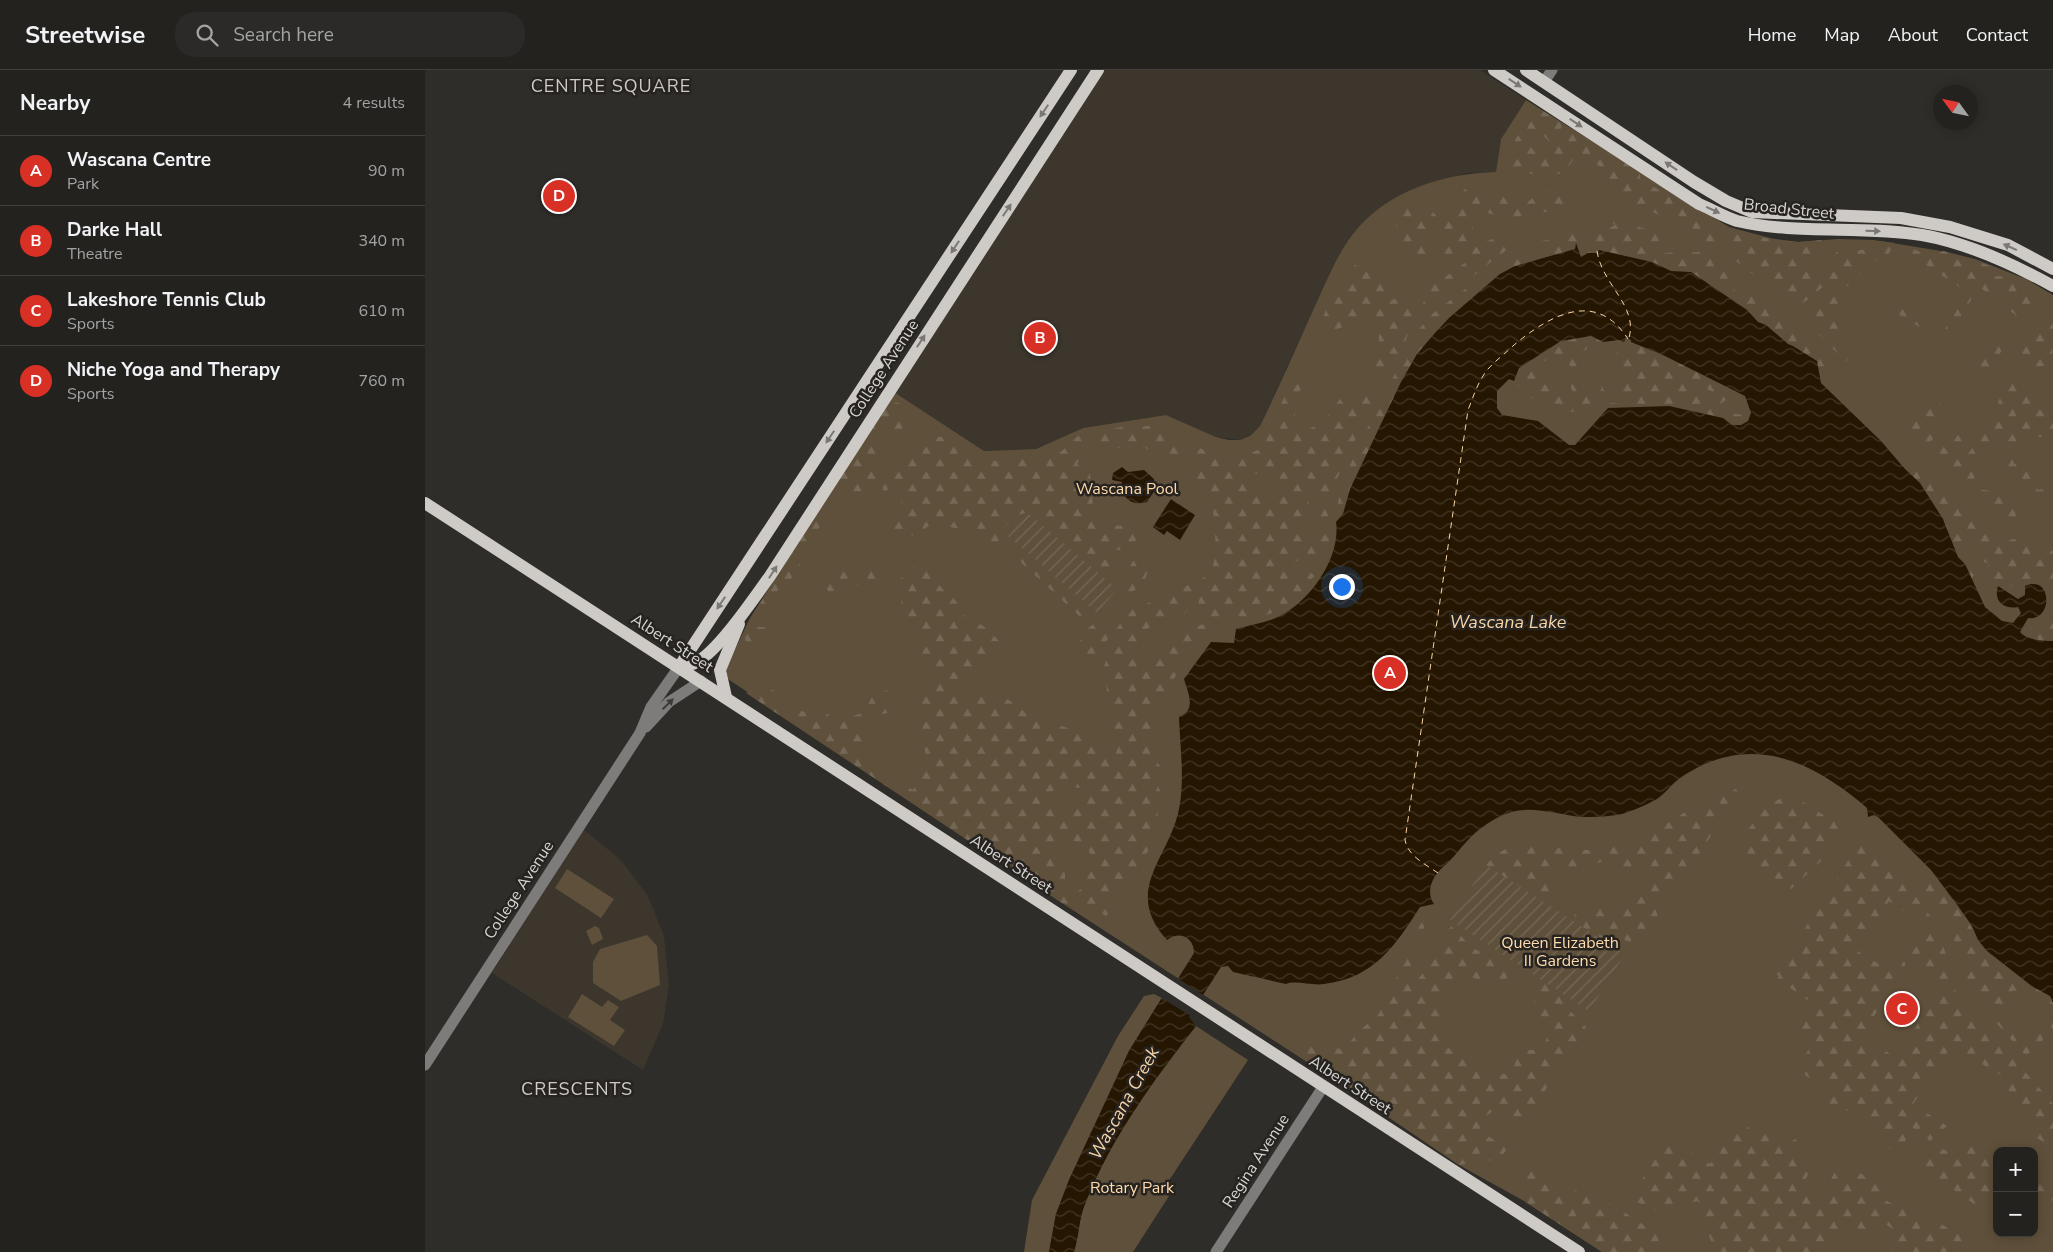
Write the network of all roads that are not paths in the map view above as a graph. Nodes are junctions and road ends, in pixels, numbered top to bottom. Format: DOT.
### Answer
graph roads {
  1 [pos="1071,70"];
  2 [pos="1098,70"];
  3 [pos="1494,70"];
  4 [pos="1525,70"];
  5 [pos="1552,70"];
  6 [pos="1544,82"];
  7 [pos="2053,269"];
  8 [pos="2053,286"];
  9 [pos="425,503"];
  10 [pos="745,612"];
  11 [pos="679,667"];
  12 [pos="701,681"];
  13 [pos="726,697"];
  14 [pos="640,733"];
  15 [pos="425,1065"];
  16 [pos="1323,1087"];
  17 [pos="1216,1252"];
  18 [pos="1579,1252"];
  1 -- 11 [label="main road, College Avenue, one-way"];
  10 -- 2 [label="main road, College Avenue, one-way"];
  3 -- 8 [label="main road, Broad Street, one-way"];
  4 -- 6 [label="main road, Broad Street"];
  5 -- 6 [label="street"];
  7 -- 6 [label="main road, Broad Street, one-way"];
  9 -- 11 [label="main road, Albert Street"];
  10 -- 11 [label="main road, College Avenue"];
  10 -- 13 [label="main road"];
  11 -- 12 [label="main road, Albert Street"];
  11 -- 14 [label="street, College Avenue"];
  12 -- 13 [label="main road, Albert Street"];
  14 -- 12 [label="street, College Avenue, one-way"];
  13 -- 16 [label="main road, Albert Street"];
  14 -- 15 [label="street, College Avenue"];
  16 -- 17 [label="street, Regina Avenue"];
  16 -- 18 [label="main road, Albert Street"];
}
